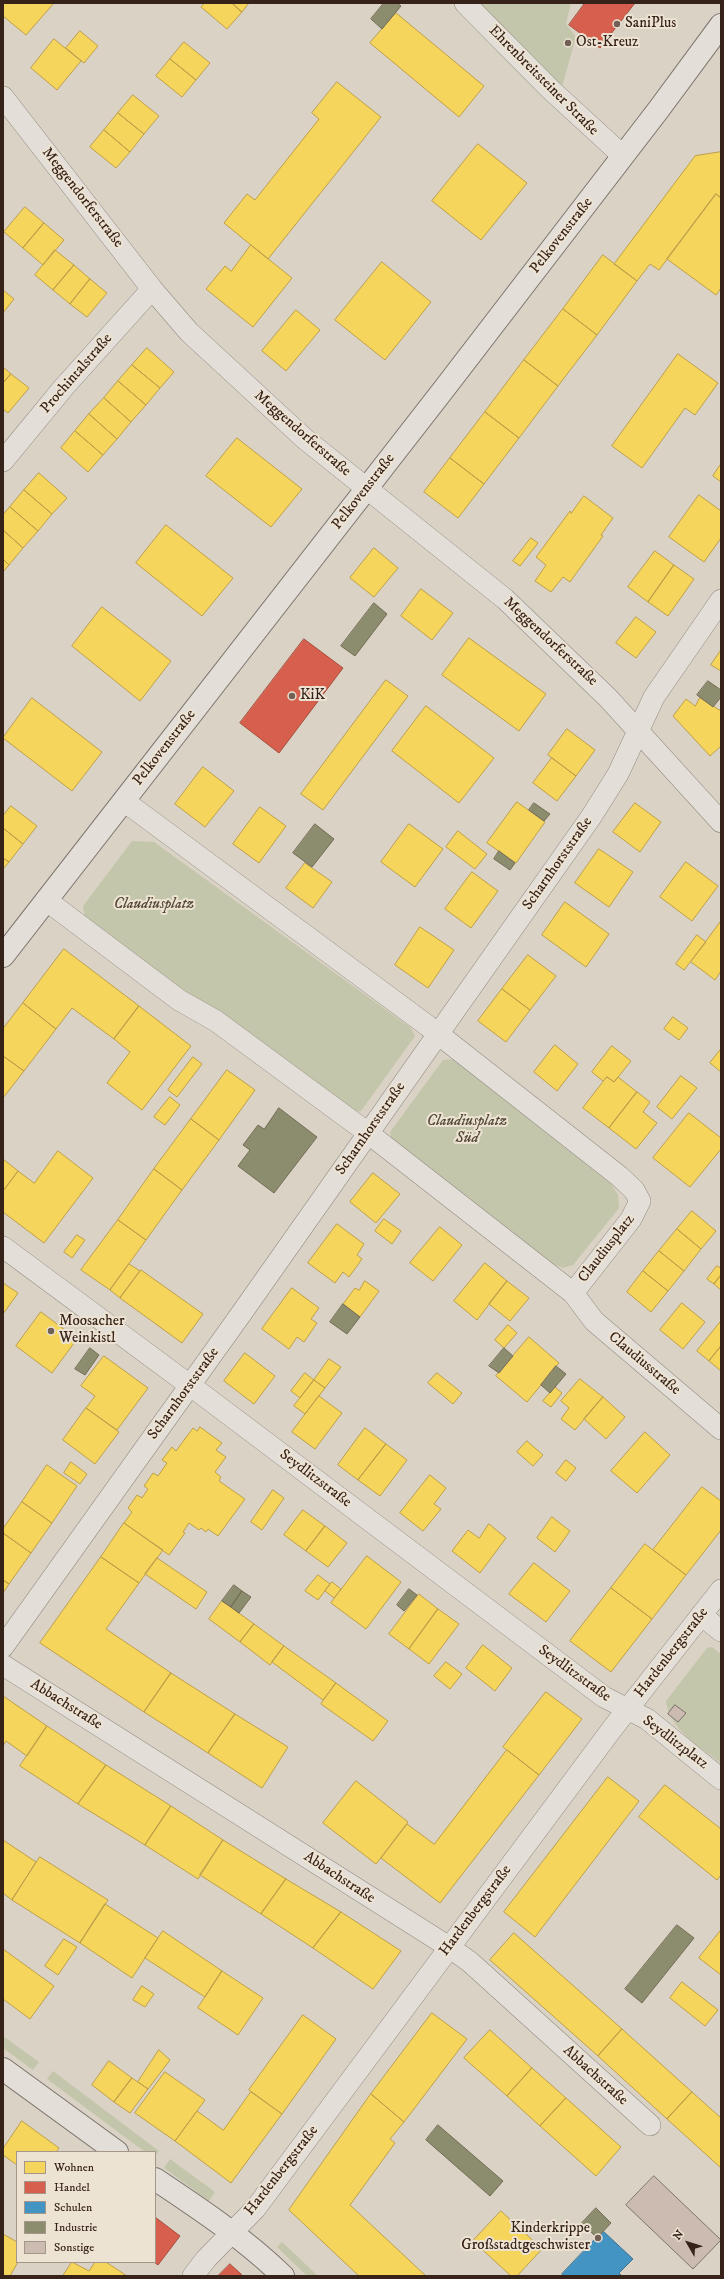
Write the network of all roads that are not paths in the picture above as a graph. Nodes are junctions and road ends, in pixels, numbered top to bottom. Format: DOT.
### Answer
graph roads {
  1 [pos="465,3"];
  2 [pos="721,25"];
  3 [pos="3,97"];
  4 [pos="623,156"];
  5 [pos="152,289"];
  6 [pos="3,461"];
  7 [pos="367,488"];
  8 [pos="721,600"];
  9 [pos="638,730"];
  10 [pos="124,802"];
  11 [pos="721,822"];
  12 [pos="46,900"];
  13 [pos="3,956"];
  14 [pos="438,1034"];
  15 [pos="368,1133"];
  16 [pos="3,1247"];
  17 [pos="573,1293"];
  18 [pos="190,1386"];
  19 [pos="721,1429"];
  20 [pos="721,1590"];
  21 [pos="701,1615"];
  22 [pos="721,1631"];
  23 [pos="3,1647"];
  24 [pos="3,1665"];
  25 [pos="627,1710"];
  26 [pos="721,1779"];
  27 [pos="449,1947"];
  28 [pos="3,2069"];
  29 [pos="650,2125"];
  30 [pos="117,2151"];
  31 [pos="156,2180"];
  32 [pos="231,2232"];
  33 [pos="193,2276"];
  34 [pos="284,2276"];
  1 -- 4 [label="street, Ehrenbreitsteiner Straße"];
  2 -- 4 [label="street, Pelkovenstraße"];
  3 -- 5 [label="street, Meggendorferstraße"];
  4 -- 7 [label="street, Pelkovenstraße"];
  5 -- 6 [label="street, Prochintalstraße"];
  5 -- 7 [label="street, Meggendorferstraße"];
  7 -- 9 [label="street, Meggendorferstraße"];
  7 -- 10 [label="street, Pelkovenstraße"];
  8 -- 9 [label="street, Scharnhorststraße"];
  9 -- 11 [label="street, Meggendorferstraße"];
  9 -- 14 [label="street, Scharnhorststraße"];
  10 -- 12 [label="street, Pelkovenstraße"];
  10 -- 14 [label="street, Claudiusplatz"];
  12 -- 13 [label="street, Pelkovenstraße"];
  12 -- 15 [label="street, Claudiusplatz"];
  14 -- 15 [label="street, Scharnhorststraße"];
  14 -- 17 [label="street, Claudiusplatz"];
  15 -- 17 [label="street, Claudiusplatz"];
  15 -- 18 [label="street, Scharnhorststraße"];
  16 -- 18 [label="street, Seydlitzstraße"];
  17 -- 19 [label="street, Claudiusstraße"];
  18 -- 23 [label="street, Scharnhorststraße"];
  18 -- 25 [label="street, Seydlitzstraße"];
  20 -- 21 [label="street, Hardenbergstraße"];
  21 -- 22 [label="street"];
  21 -- 25 [label="street, Hardenbergstraße"];
  24 -- 27 [label="street, Abbachstraße"];
  25 -- 26 [label="street, Seydlitzplatz"];
  25 -- 27 [label="street, Hardenbergstraße"];
  27 -- 29 [label="street, Abbachstraße"];
  27 -- 32 [label="street, Hardenbergstraße"];
  28 -- 30 [label="street"];
  31 -- 32 [label="street"];
  32 -- 33 [label="street, Hardenbergstraße"];
  32 -- 34 [label="street"];
}
